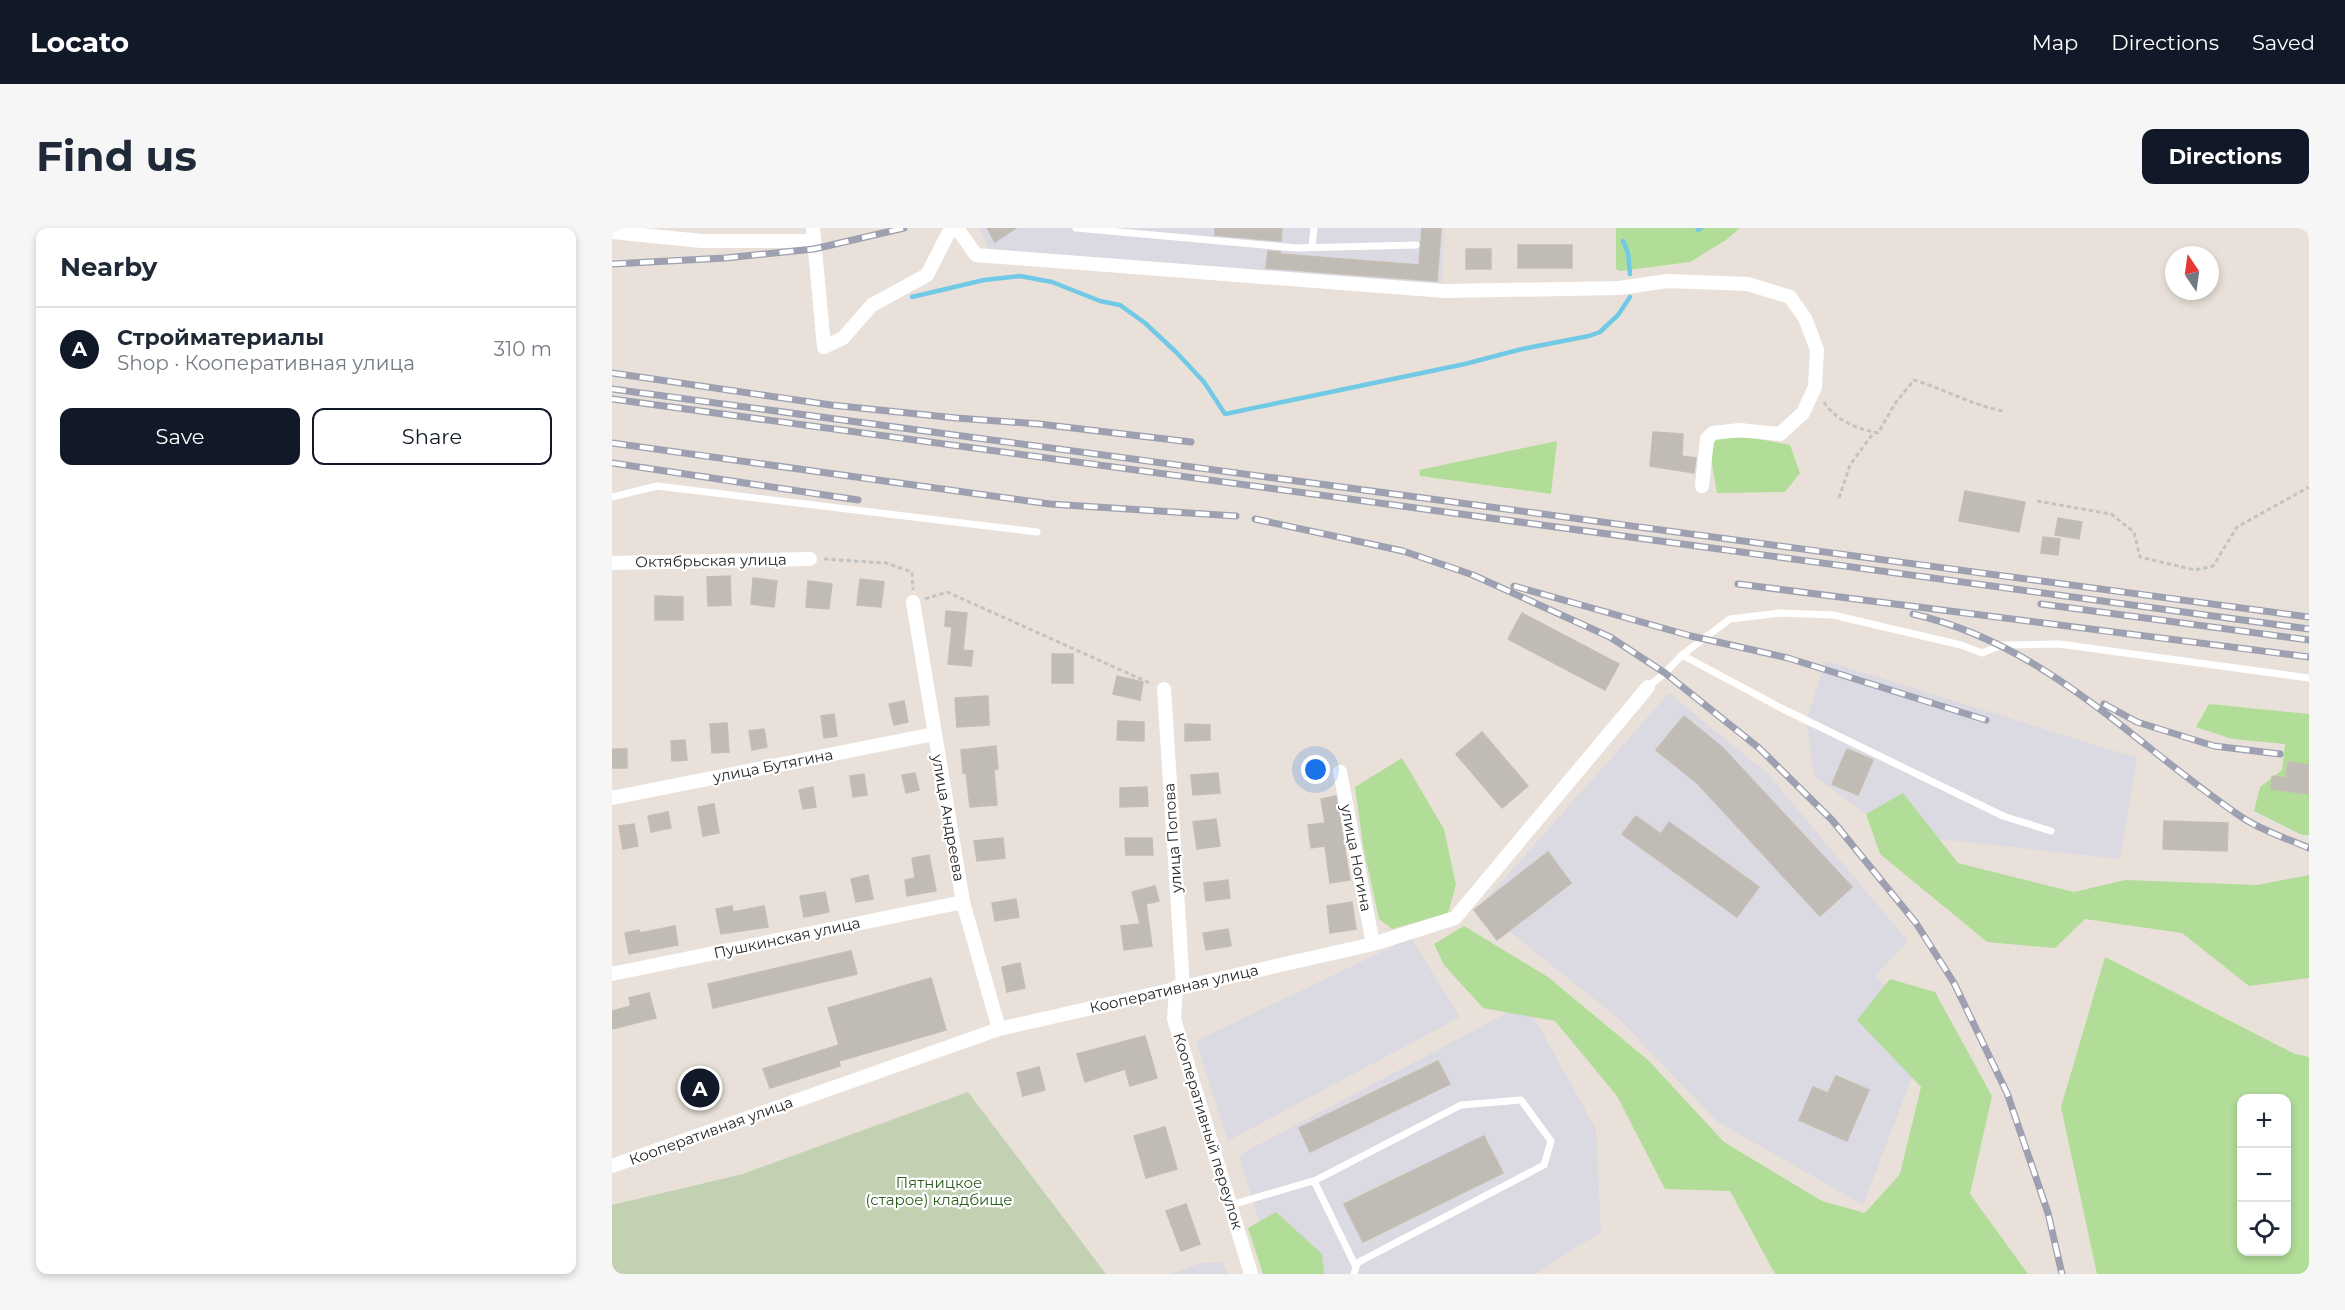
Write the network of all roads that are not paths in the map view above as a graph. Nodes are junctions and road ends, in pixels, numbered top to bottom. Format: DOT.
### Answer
graph roads {
  1 [pos="951,228"];
  2 [pos="957,228"];
  3 [pos="1076,228"];
  4 [pos="1314,228"];
  5 [pos="612,232"];
  6 [pos="813,235"];
  7 [pos="1416,245"];
  8 [pos="1312,248"];
  9 [pos="1702,486"];
  10 [pos="612,497"];
  11 [pos="1037,532"];
  12 [pos="810,559"];
  13 [pos="612,563"];
  14 [pos="913,602"];
  15 [pos="1682,656"];
  16 [pos="2309,678"];
  17 [pos="1648,687"];
  18 [pos="1164,689"];
  19 [pos="934,734"];
  20 [pos="1340,772"];
  21 [pos="612,798"];
  22 [pos="2051,831"];
  23 [pos="963,902"];
  24 [pos="1373,944"];
  25 [pos="612,974"];
  26 [pos="1180,987"];
  27 [pos="999,1029"];
  28 [pos="612,1166"];
  29 [pos="1314,1181"];
  30 [pos="1231,1205"];
  31 [pos="1355,1271"];
  32 [pos="1251,1274"];
  1 -- 6 [label="street"];
  2 -- 9 [label="street"];
  3 -- 8 [label="lane"];
  4 -- 8 [label="lane"];
  5 -- 6 [label="street"];
  7 -- 8 [label="lane"];
  10 -- 11 [label="lane"];
  12 -- 13 [label="street, Октябрьская улица"];
  14 -- 19 [label="street, улица Андреева"];
  15 -- 16 [label="lane"];
  15 -- 17 [label="lane"];
  15 -- 22 [label="lane"];
  17 -- 24 [label="street, Кооперативная улица"];
  18 -- 26 [label="street, улица Попова"];
  19 -- 21 [label="street, улица Бутягина"];
  19 -- 23 [label="street, улица Андреева"];
  20 -- 24 [label="street, улица Ногина"];
  23 -- 25 [label="street, Пушкинская улица"];
  23 -- 27 [label="street, улица Андреева"];
  24 -- 26 [label="street, Кооперативная улица"];
  26 -- 27 [label="street, Кооперативная улица"];
  26 -- 30 [label="street, Кооперативный переулок"];
  27 -- 28 [label="street, Кооперативная улица"];
  29 -- 30 [label="lane"];
  29 -- 31 [label="lane"];
  29 -- 31 [label="lane"];
  30 -- 32 [label="street, Кооперативный переулок"];
}
